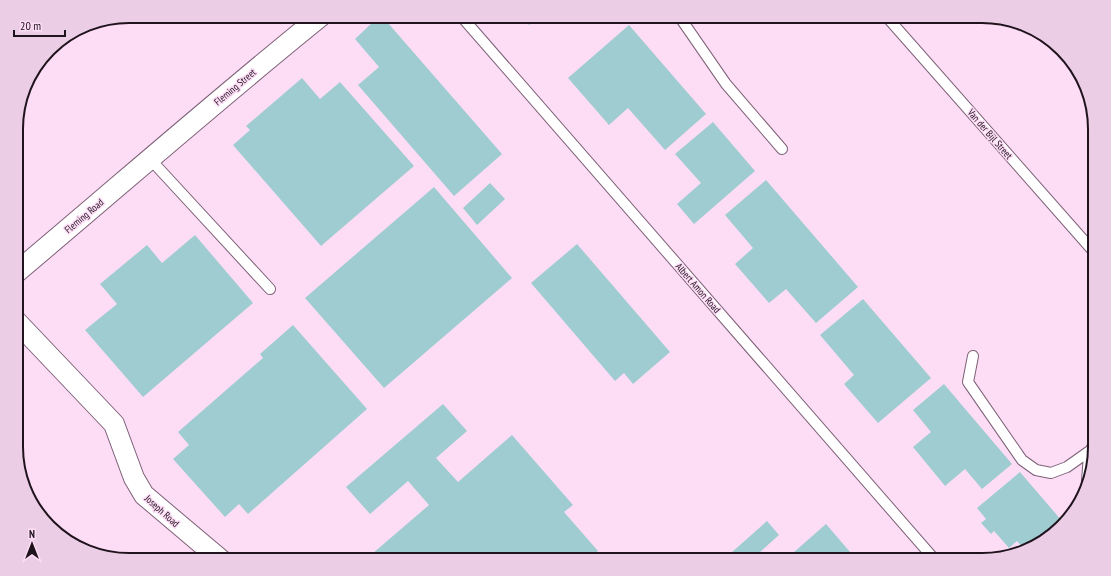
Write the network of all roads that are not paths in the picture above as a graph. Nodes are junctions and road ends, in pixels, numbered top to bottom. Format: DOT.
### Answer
graph roads {
  1 [pos="312,23"];
  2 [pos="467,23"];
  3 [pos="684,23"];
  4 [pos="892,23"];
  5 [pos="782,149"];
  6 [pos="151,160"];
  7 [pos="1088,245"];
  8 [pos="23,267"];
  9 [pos="270,289"];
  10 [pos="23,328"];
  11 [pos="973,356"];
  12 [pos="1088,452"];
  13 [pos="213,553"];
  14 [pos="929,553"];
  1 -- 6 [label="street, Fleming Street"];
  2 -- 14 [label="lane, Albert Amon Road"];
  3 -- 5 [label="lane"];
  4 -- 7 [label="lane, Van der Bijl Street"];
  6 -- 8 [label="street, Fleming Road"];
  6 -- 9 [label="lane"];
  10 -- 13 [label="street, Joseph Road"];
  11 -- 12 [label="lane"];
}
